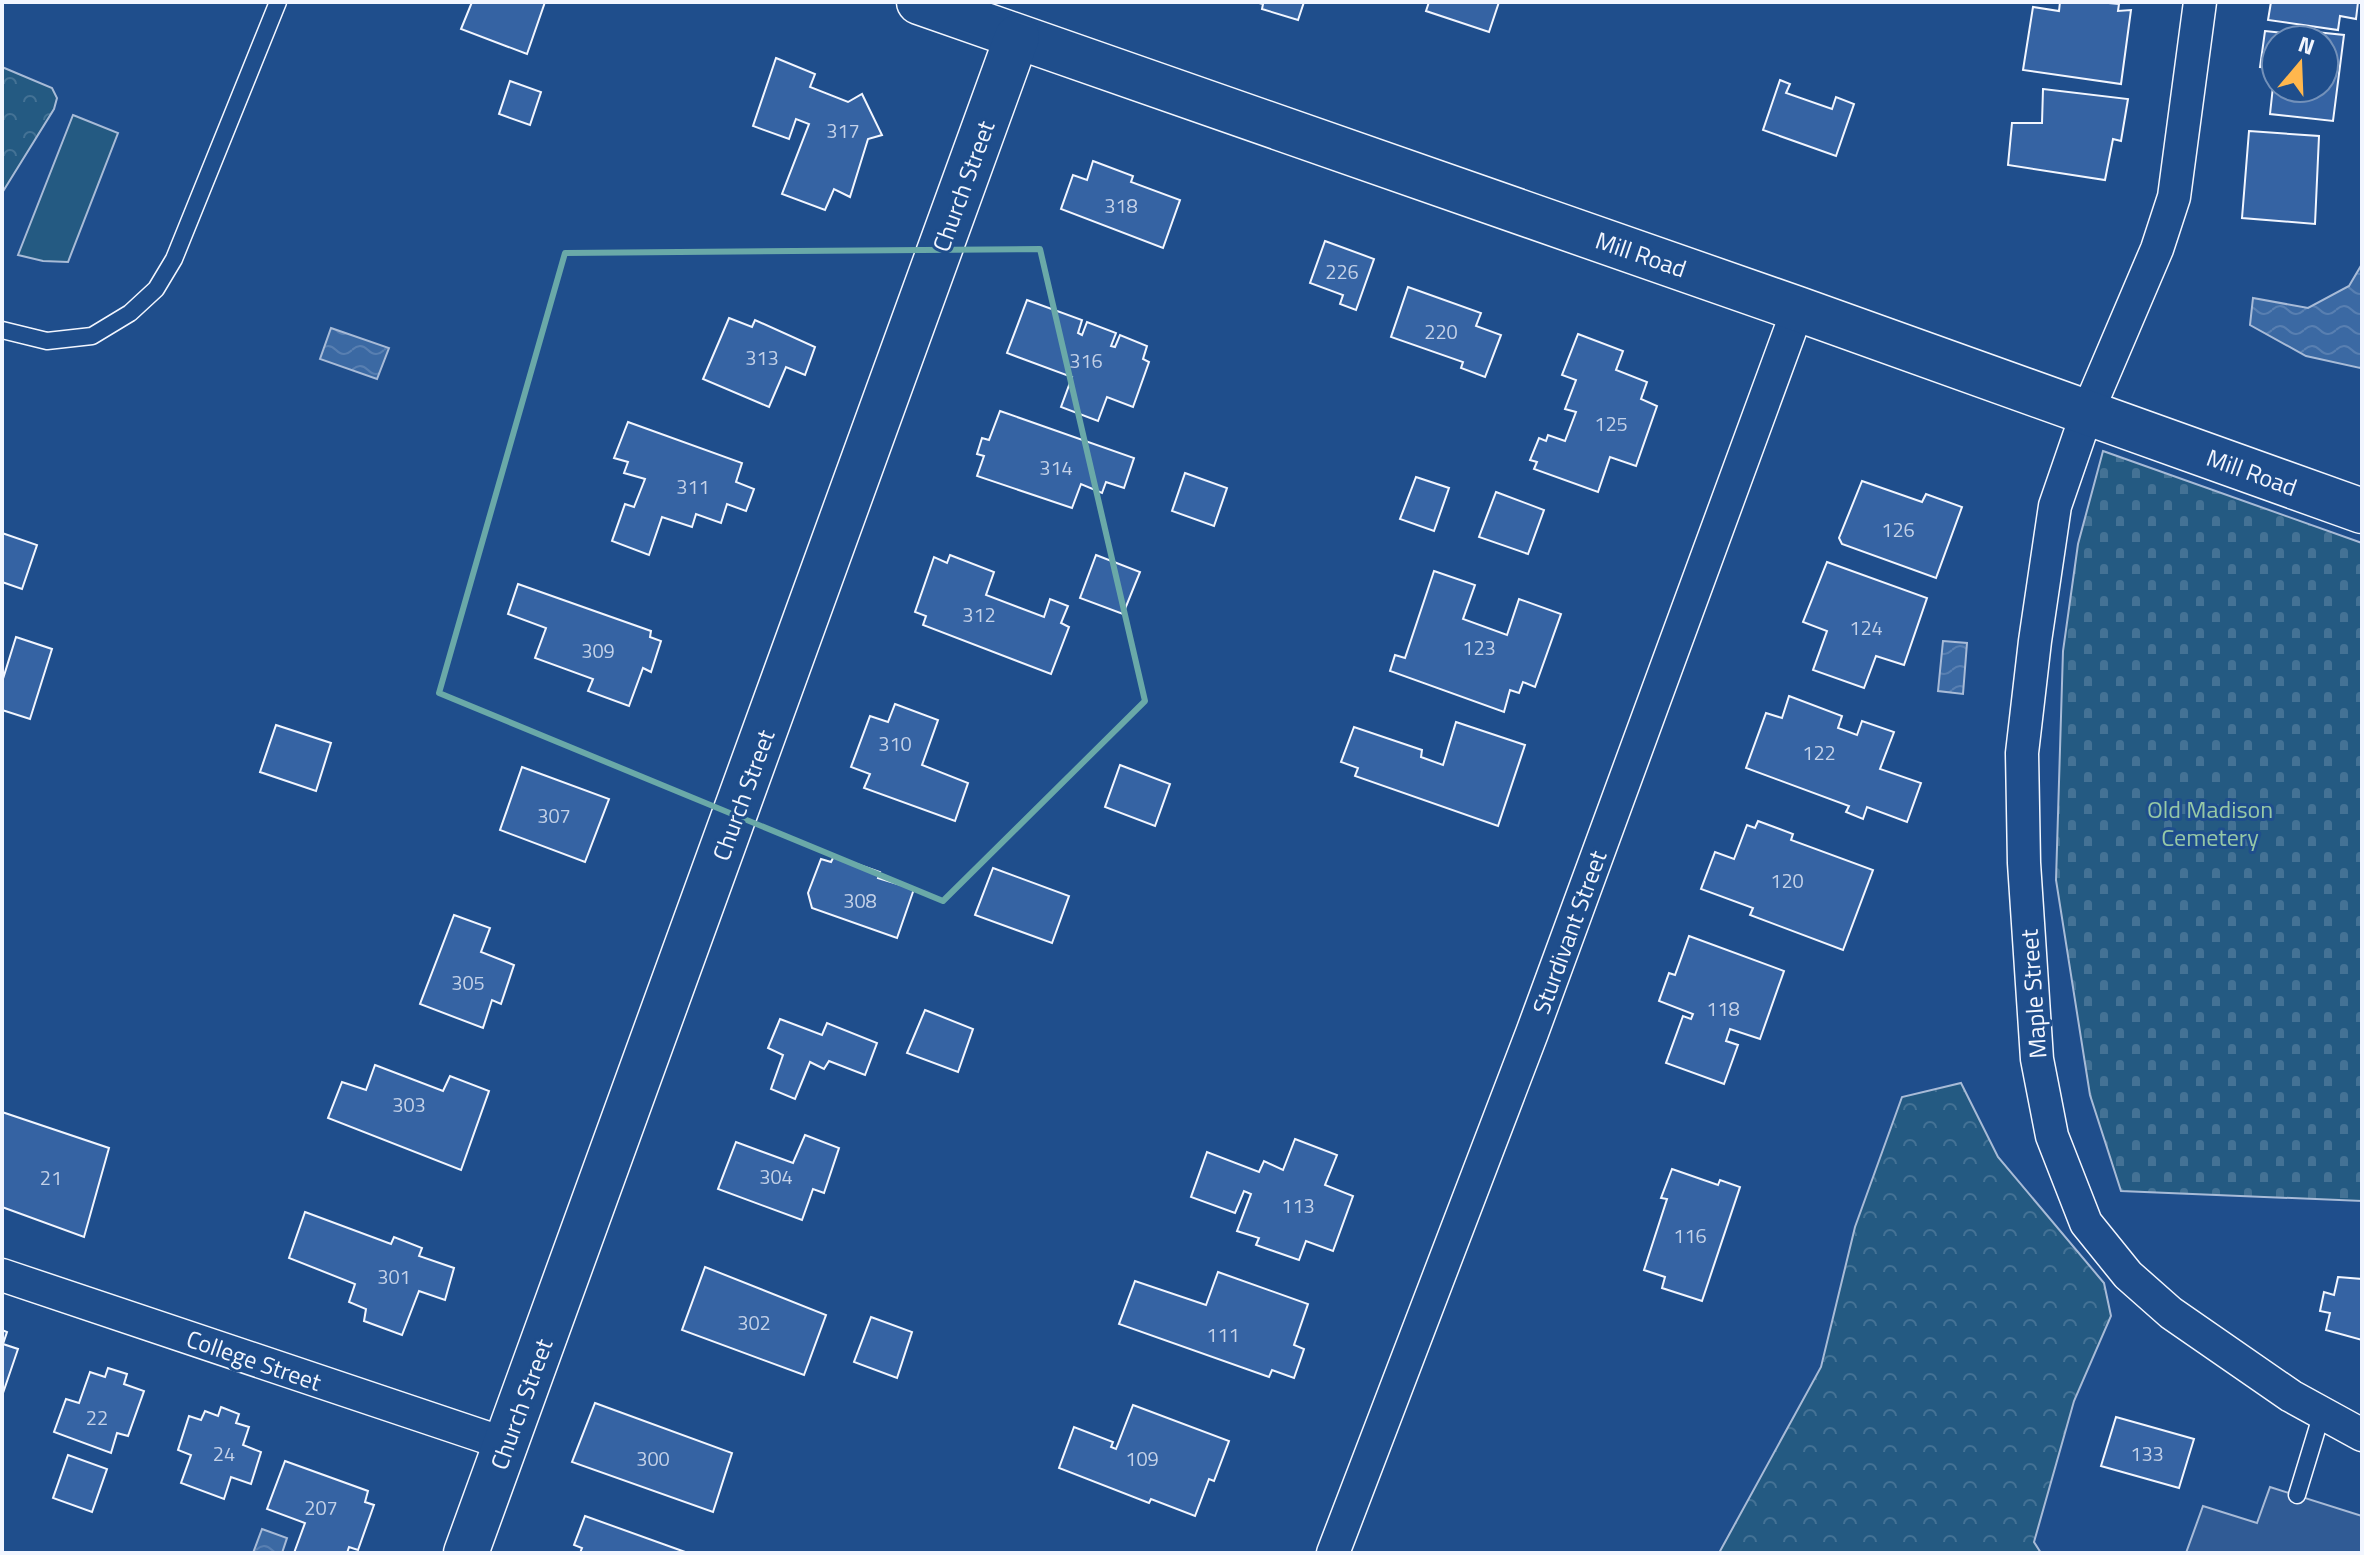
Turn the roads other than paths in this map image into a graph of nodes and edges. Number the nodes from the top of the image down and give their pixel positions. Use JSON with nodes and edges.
{"nodes":[{"id":1,"x":278,"y":2,"type":"edge"},
{"id":2,"x":919,"y":2,"type":"edge"},
{"id":3,"x":2200,"y":2,"type":"edge"},
{"id":4,"x":1017,"y":37,"type":"junction"},
{"id":5,"x":1798,"y":309,"type":"junction"},
{"id":6,"x":2,"y":330,"type":"edge"},
{"id":7,"x":2087,"y":413,"type":"junction"},
{"id":8,"x":2362,"y":511,"type":"edge"},
{"id":9,"x":2,"y":1275,"type":"edge"},
{"id":10,"x":2322,"y":1413,"type":"junction"},
{"id":11,"x":2362,"y":1435,"type":"edge"},
{"id":12,"x":506,"y":1444,"type":"junction"},
{"id":13,"x":2297,"y":1495,"type":"dead end"},
{"id":14,"x":466,"y":1553,"type":"edge"},
{"id":15,"x":1333,"y":1553,"type":"edge"}],
"edges":[{"from":1,"to":6,"type":"lane"},
{"from":2,"to":4,"type":"street","name":"Mill Road"},
{"from":3,"to":7,"type":"street","name":"Maple Street"},
{"from":4,"to":5,"type":"street","name":"Mill Road"},
{"from":4,"to":12,"type":"street","name":"Church Street"},
{"from":5,"to":7,"type":"street","name":"Mill Road"},
{"from":5,"to":15,"type":"street","name":"Sturdivant Street"},
{"from":7,"to":8,"type":"street","name":"Mill Road"},
{"from":7,"to":10,"type":"street","name":"Maple Street"},
{"from":9,"to":12,"type":"street","name":"College Street"},
{"from":10,"to":11,"type":"street","name":"Maple Street"},
{"from":10,"to":13,"type":"lane"},
{"from":12,"to":14,"type":"street","name":"Church Street"}]}
